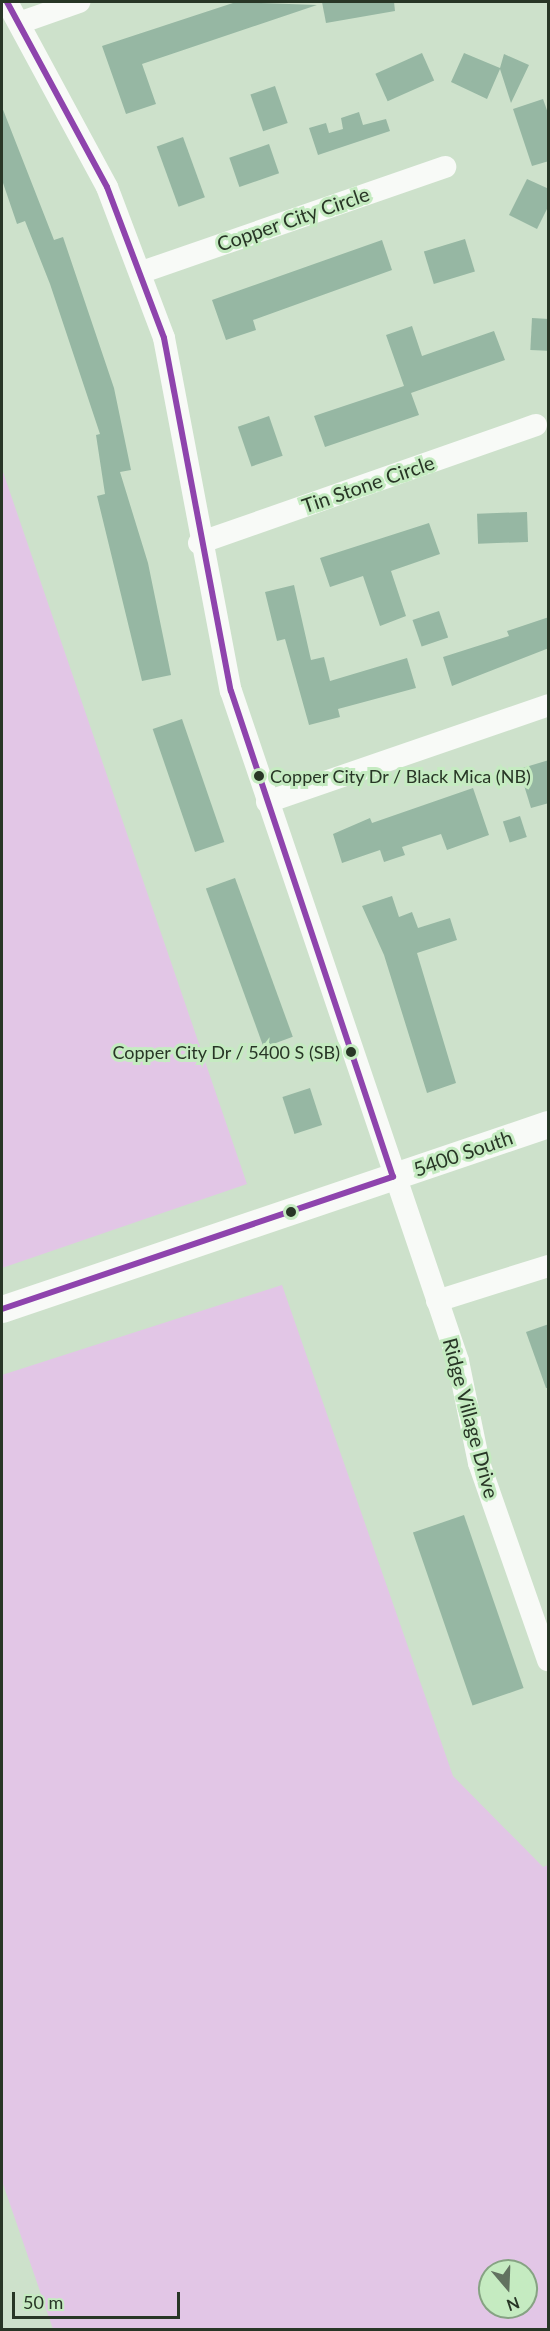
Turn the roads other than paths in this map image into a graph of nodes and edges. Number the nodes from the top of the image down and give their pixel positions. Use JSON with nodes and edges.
{"nodes":[{"id":1,"x":7,"y":2,"type":"edge"},
{"id":2,"x":79,"y":2,"type":"edge"},
{"id":3,"x":19,"y":23,"type":"junction"},
{"id":4,"x":445,"y":167,"type":"dead end"},
{"id":5,"x":142,"y":272,"type":"junction"},
{"id":6,"x":536,"y":425,"type":"dead end"},
{"id":7,"x":199,"y":543,"type":"junction"},
{"id":8,"x":549,"y":705,"type":"edge"},
{"id":9,"x":267,"y":802,"type":"junction"},
{"id":10,"x":549,"y":1124,"type":"edge"},
{"id":11,"x":393,"y":1176,"type":"junction"},
{"id":12,"x":549,"y":1266,"type":"edge"},
{"id":13,"x":437,"y":1301,"type":"junction"},
{"id":14,"x":2,"y":1309,"type":"edge"},
{"id":15,"x":542,"y":1623,"type":"edge"},
{"id":16,"x":549,"y":1660,"type":"edge"}],
"edges":[{"from":1,"to":3,"type":"street","name":"Ridge Village Drive"},
{"from":2,"to":3,"type":"street"},
{"from":3,"to":5,"type":"street","name":"Ridge Village Drive"},
{"from":4,"to":5,"type":"street","name":"Copper City Circle"},
{"from":5,"to":7,"type":"street","name":"Ridge Village Drive"},
{"from":6,"to":7,"type":"street","name":"Tin Stone Circle"},
{"from":7,"to":9,"type":"street","name":"Ridge Village Drive"},
{"from":8,"to":9,"type":"street"},
{"from":9,"to":11,"type":"street","name":"Ridge Village Drive"},
{"from":10,"to":11,"type":"main road","name":"5400 South"},
{"from":11,"to":13,"type":"street","name":"Ridge Village Drive"},
{"from":11,"to":14,"type":"main road","name":"5400 South"},
{"from":12,"to":13,"type":"street"},
{"from":13,"to":15,"type":"street","name":"Ridge Village Drive"},
{"from":15,"to":16,"type":"street","name":"Ridge Village Drive"}]}
